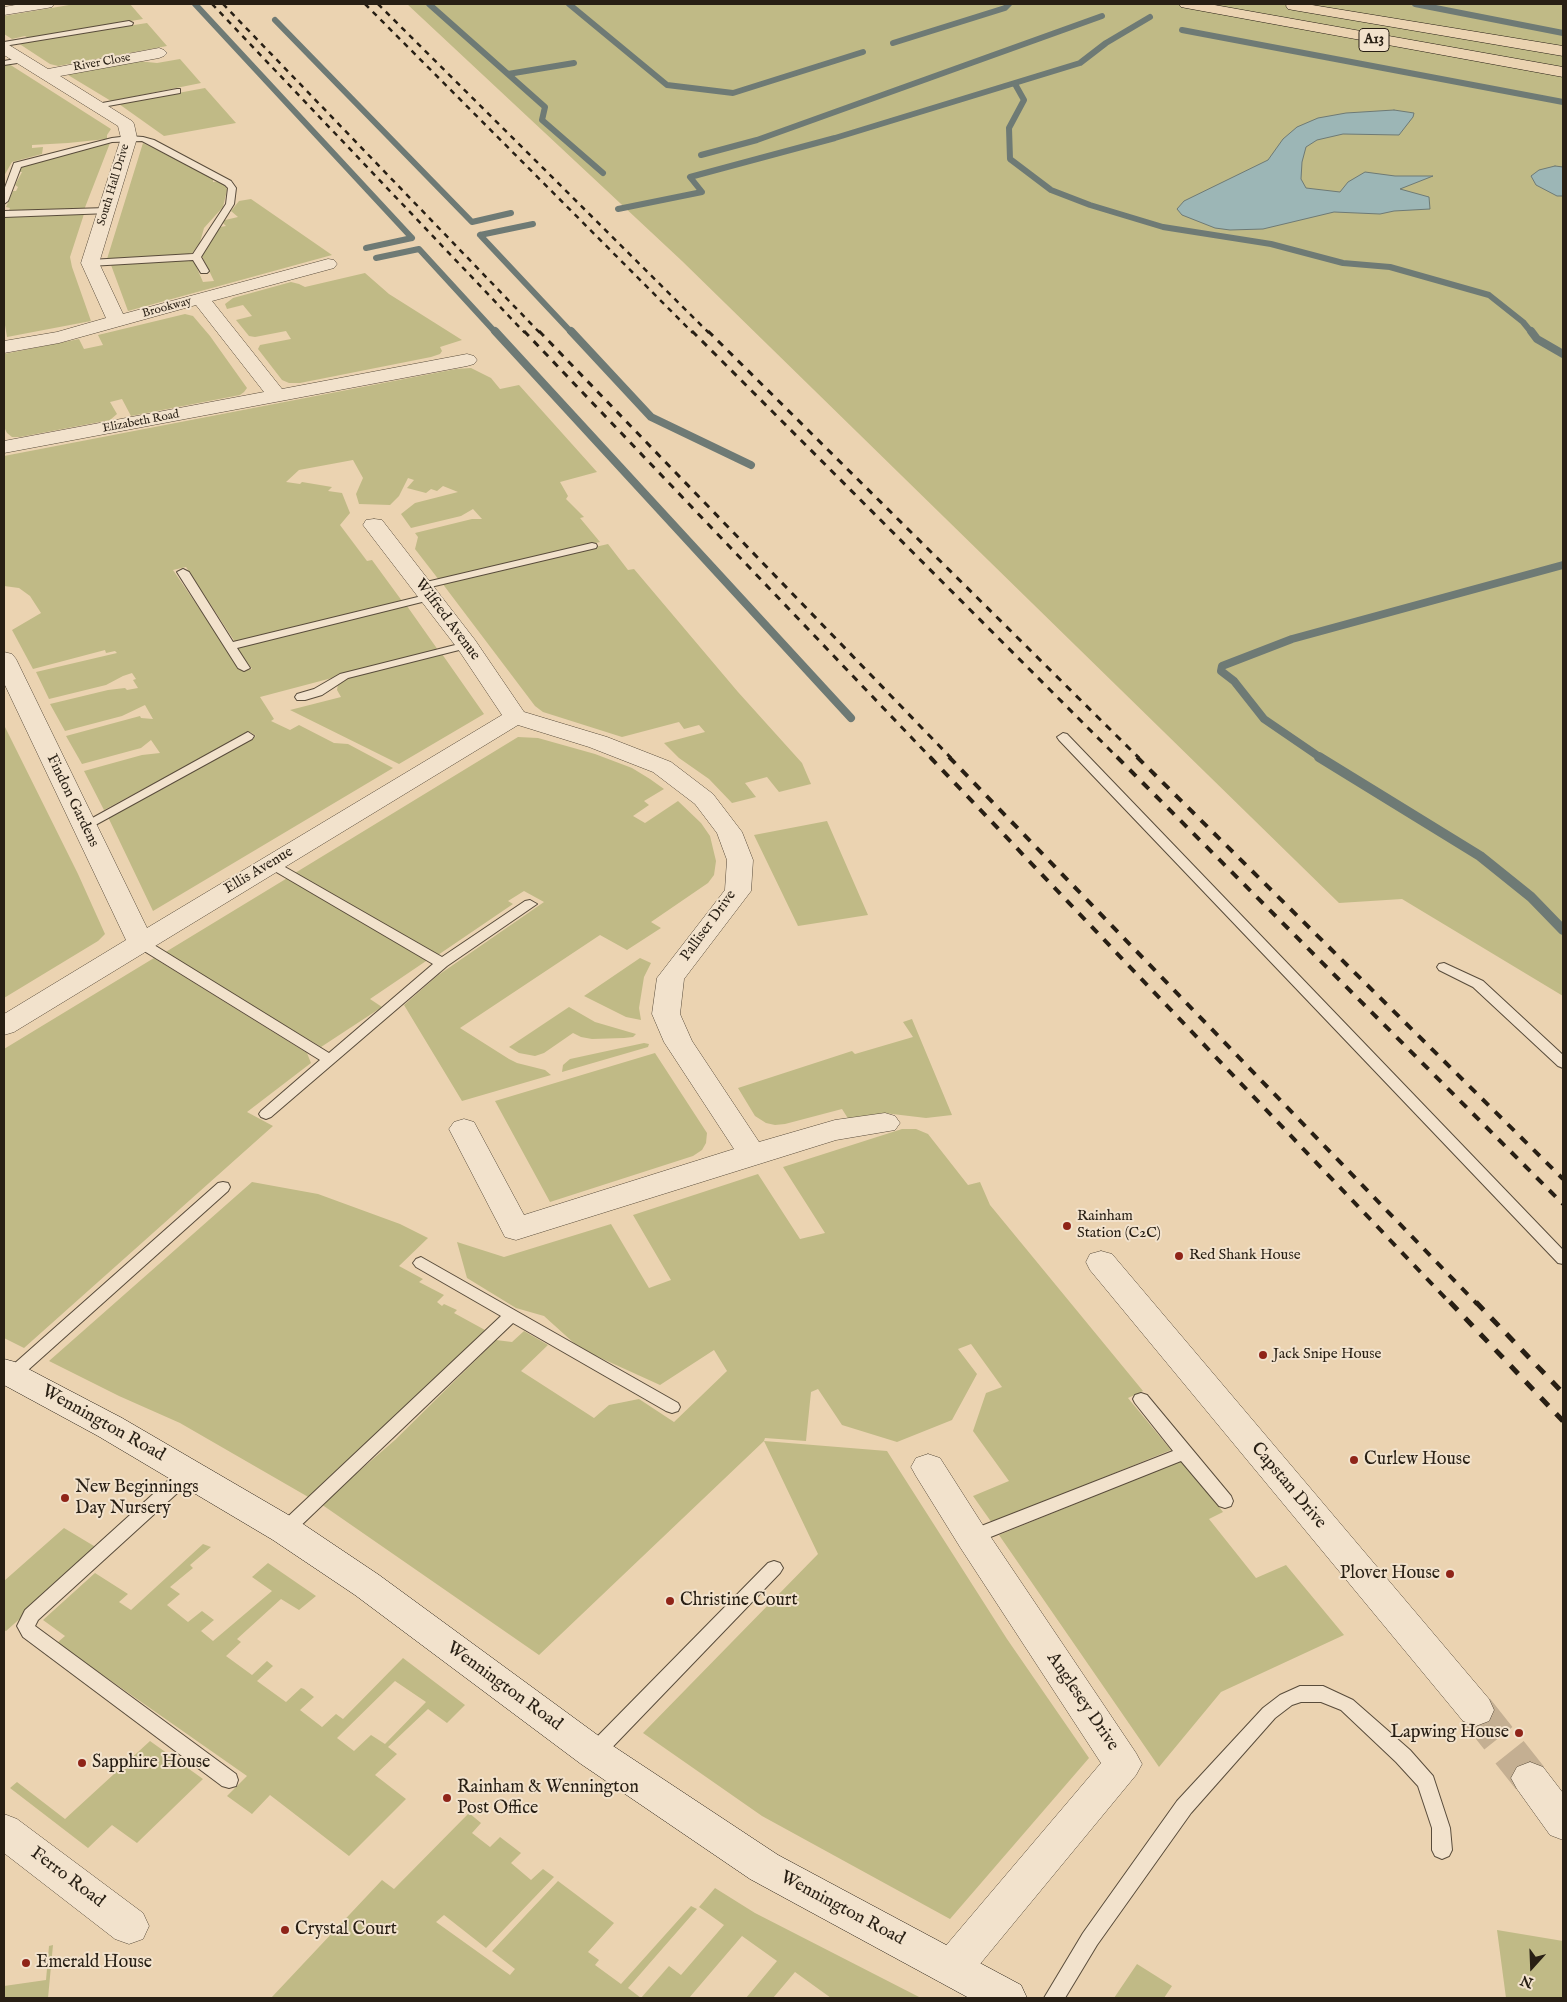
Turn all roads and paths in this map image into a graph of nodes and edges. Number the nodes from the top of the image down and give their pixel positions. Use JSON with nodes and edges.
{"nodes":[{"id":1,"x":47,"y":4,"type":"edge"},
{"id":2,"x":1186,"y":4,"type":"edge"},
{"id":3,"x":1282,"y":4,"type":"edge"},
{"id":4,"x":4,"y":11,"type":"edge"},
{"id":5,"x":129,"y":23,"type":"dead end"},
{"id":6,"x":4,"y":44,"type":"edge"},
{"id":7,"x":4,"y":48,"type":"edge"},
{"id":8,"x":1563,"y":51,"type":"edge"},
{"id":9,"x":159,"y":52,"type":"dead end"},
{"id":10,"x":21,"y":60,"type":"junction"},
{"id":11,"x":4,"y":63,"type":"edge"},
{"id":12,"x":1563,"y":72,"type":"edge"},
{"id":13,"x":45,"y":74,"type":"junction"},
{"id":14,"x":177,"y":91,"type":"dead end"},
{"id":15,"x":97,"y":106,"type":"junction"},
{"id":16,"x":129,"y":138,"type":"junction"},
{"id":17,"x":4,"y":201,"type":"edge"},
{"id":18,"x":106,"y":211,"type":"junction"},
{"id":19,"x":4,"y":214,"type":"edge"},
{"id":20,"x":196,"y":257,"type":"junction"},
{"id":21,"x":90,"y":263,"type":"junction"},
{"id":22,"x":328,"y":264,"type":"dead end"},
{"id":23,"x":204,"y":271,"type":"dead end"},
{"id":24,"x":201,"y":299,"type":"junction"},
{"id":25,"x":117,"y":322,"type":"junction"},
{"id":26,"x":4,"y":344,"type":"edge"},
{"id":27,"x":467,"y":360,"type":"dead end"},
{"id":28,"x":277,"y":396,"type":"junction"},
{"id":29,"x":4,"y":448,"type":"edge"},
{"id":30,"x":374,"y":525,"type":"dead end"},
{"id":31,"x":592,"y":546,"type":"dead end"},
{"id":32,"x":183,"y":572,"type":"dead end"},
{"id":33,"x":426,"y":591,"type":"junction"},
{"id":34,"x":467,"y":645,"type":"junction"},
{"id":35,"x":231,"y":646,"type":"junction"},
{"id":36,"x":4,"y":659,"type":"edge"},
{"id":37,"x":244,"y":668,"type":"dead end"},
{"id":38,"x":301,"y":697,"type":"dead end"},
{"id":39,"x":515,"y":718,"type":"junction"},
{"id":40,"x":248,"y":736,"type":"dead end"},
{"id":41,"x":1063,"y":737,"type":"dead end"},
{"id":42,"x":84,"y":826,"type":"junction"},
{"id":43,"x":271,"y":863,"type":"junction"},
{"id":44,"x":530,"y":904,"type":"dead end"},
{"id":45,"x":141,"y":944,"type":"junction"},
{"id":46,"x":442,"y":963,"type":"junction"},
{"id":47,"x":1444,"y":967,"type":"dead end"},
{"id":48,"x":4,"y":1026,"type":"edge"},
{"id":49,"x":330,"y":1060,"type":"junction"},
{"id":50,"x":1563,"y":1063,"type":"edge"},
{"id":51,"x":266,"y":1114,"type":"dead end"},
{"id":52,"x":885,"y":1123,"type":"dead end"},
{"id":53,"x":464,"y":1129,"type":"dead end"},
{"id":54,"x":752,"y":1154,"type":"junction"},
{"id":55,"x":223,"y":1187,"type":"dead end"},
{"id":56,"x":1563,"y":1259,"type":"edge"},
{"id":57,"x":1101,"y":1262,"type":"dead end"},
{"id":58,"x":420,"y":1263,"type":"dead end"},
{"id":59,"x":511,"y":1316,"type":"junction"},
{"id":60,"x":8,"y":1373,"type":"edge"},
{"id":61,"x":1141,"y":1399,"type":"dead end"},
{"id":62,"x":672,"y":1407,"type":"dead end"},
{"id":63,"x":1184,"y":1453,"type":"junction"},
{"id":64,"x":928,"y":1467,"type":"dead end"},
{"id":65,"x":190,"y":1472,"type":"junction"},
{"id":66,"x":1225,"y":1501,"type":"dead end"},
{"id":67,"x":285,"y":1530,"type":"junction"},
{"id":68,"x":972,"y":1537,"type":"junction"},
{"id":69,"x":774,"y":1568,"type":"dead end"},
{"id":70,"x":1476,"y":1710,"type":"tunnel mouth"},
{"id":71,"x":594,"y":1753,"type":"junction"},
{"id":72,"x":1530,"y":1778,"type":"tunnel mouth"},
{"id":73,"x":229,"y":1780,"type":"dead end"},
{"id":74,"x":1563,"y":1823,"type":"edge"},
{"id":75,"x":4,"y":1831,"type":"edge"},
{"id":76,"x":1442,"y":1850,"type":"dead end"},
{"id":77,"x":129,"y":1926,"type":"dead end"},
{"id":78,"x":952,"y":1968,"type":"junction"},
{"id":79,"x":1007,"y":1998,"type":"edge"},
{"id":80,"x":1054,"y":1998,"type":"edge"}],
"edges":[{"from":1,"to":4,"type":"street"},
{"from":2,"to":12,"type":"highway","number":"A13"},
{"from":3,"to":8,"type":"highway","number":"A13"},
{"from":5,"to":6,"type":"lane"},
{"from":7,"to":10,"type":"street","name":"South Hall Drive"},
{"from":9,"to":13,"type":"street","name":"River Close"},
{"from":10,"to":11,"type":"lane"},
{"from":10,"to":13,"type":"street","name":"South Hall Drive"},
{"from":13,"to":15,"type":"street","name":"South Hall Drive"},
{"from":14,"to":15,"type":"lane"},
{"from":15,"to":16,"type":"street","name":"South Hall Drive"},
{"from":16,"to":17,"type":"lane"},
{"from":16,"to":18,"type":"street","name":"South Hall Drive"},
{"from":16,"to":20,"type":"lane"},
{"from":18,"to":19,"type":"lane"},
{"from":18,"to":21,"type":"street","name":"South Hall Drive"},
{"from":20,"to":21,"type":"lane"},
{"from":20,"to":23,"type":"lane"},
{"from":21,"to":25,"type":"street"},
{"from":22,"to":24,"type":"street","name":"Brookway"},
{"from":24,"to":25,"type":"street","name":"Brookway"},
{"from":24,"to":28,"type":"street"},
{"from":25,"to":26,"type":"street","name":"Brookway"},
{"from":27,"to":28,"type":"street","name":"Elizabeth Road"},
{"from":28,"to":29,"type":"street","name":"Elizabeth Road"},
{"from":30,"to":33,"type":"street","name":"Wilfred Avenue"},
{"from":31,"to":33,"type":"lane"},
{"from":32,"to":35,"type":"lane"},
{"from":33,"to":34,"type":"street","name":"Wilfred Avenue"},
{"from":33,"to":35,"type":"lane"},
{"from":34,"to":38,"type":"lane"},
{"from":34,"to":39,"type":"street","name":"Wilfred Avenue"},
{"from":35,"to":37,"type":"lane"},
{"from":36,"to":42,"type":"street","name":"Findon Gardens"},
{"from":39,"to":43,"type":"street","name":"Ellis Avenue"},
{"from":39,"to":54,"type":"street","name":"Palliser Drive"},
{"from":40,"to":42,"type":"lane"},
{"from":41,"to":56,"type":"lane"},
{"from":42,"to":45,"type":"street","name":"Findon Gardens"},
{"from":43,"to":45,"type":"street","name":"Ellis Avenue"},
{"from":43,"to":46,"type":"lane"},
{"from":44,"to":46,"type":"lane"},
{"from":45,"to":48,"type":"street","name":"Ellis Avenue"},
{"from":45,"to":49,"type":"lane"},
{"from":46,"to":49,"type":"lane"},
{"from":47,"to":50,"type":"lane"},
{"from":49,"to":51,"type":"lane"},
{"from":52,"to":54,"type":"street"},
{"from":53,"to":54,"type":"street"},
{"from":55,"to":60,"type":"lane"},
{"from":57,"to":70,"type":"street","name":"Capstan Drive"},
{"from":58,"to":59,"type":"lane"},
{"from":59,"to":62,"type":"lane"},
{"from":59,"to":67,"type":"lane"},
{"from":60,"to":65,"type":"street","name":"Wennington Road"},
{"from":61,"to":63,"type":"lane"},
{"from":63,"to":66,"type":"lane"},
{"from":63,"to":68,"type":"lane"},
{"from":64,"to":68,"type":"street","name":"Anglesey Drive"},
{"from":65,"to":67,"type":"street","name":"Wennington Road"},
{"from":65,"to":73,"type":"lane"},
{"from":67,"to":71,"type":"street","name":"Wennington Road"},
{"from":68,"to":78,"type":"street","name":"Anglesey Drive"},
{"from":69,"to":71,"type":"lane"},
{"from":71,"to":78,"type":"street","name":"Wennington Road"},
{"from":72,"to":74,"type":"street"},
{"from":75,"to":77,"type":"street","name":"Ferro Road"},
{"from":76,"to":80,"type":"lane"},
{"from":78,"to":79,"type":"street","name":"Wennington Road"}]}
